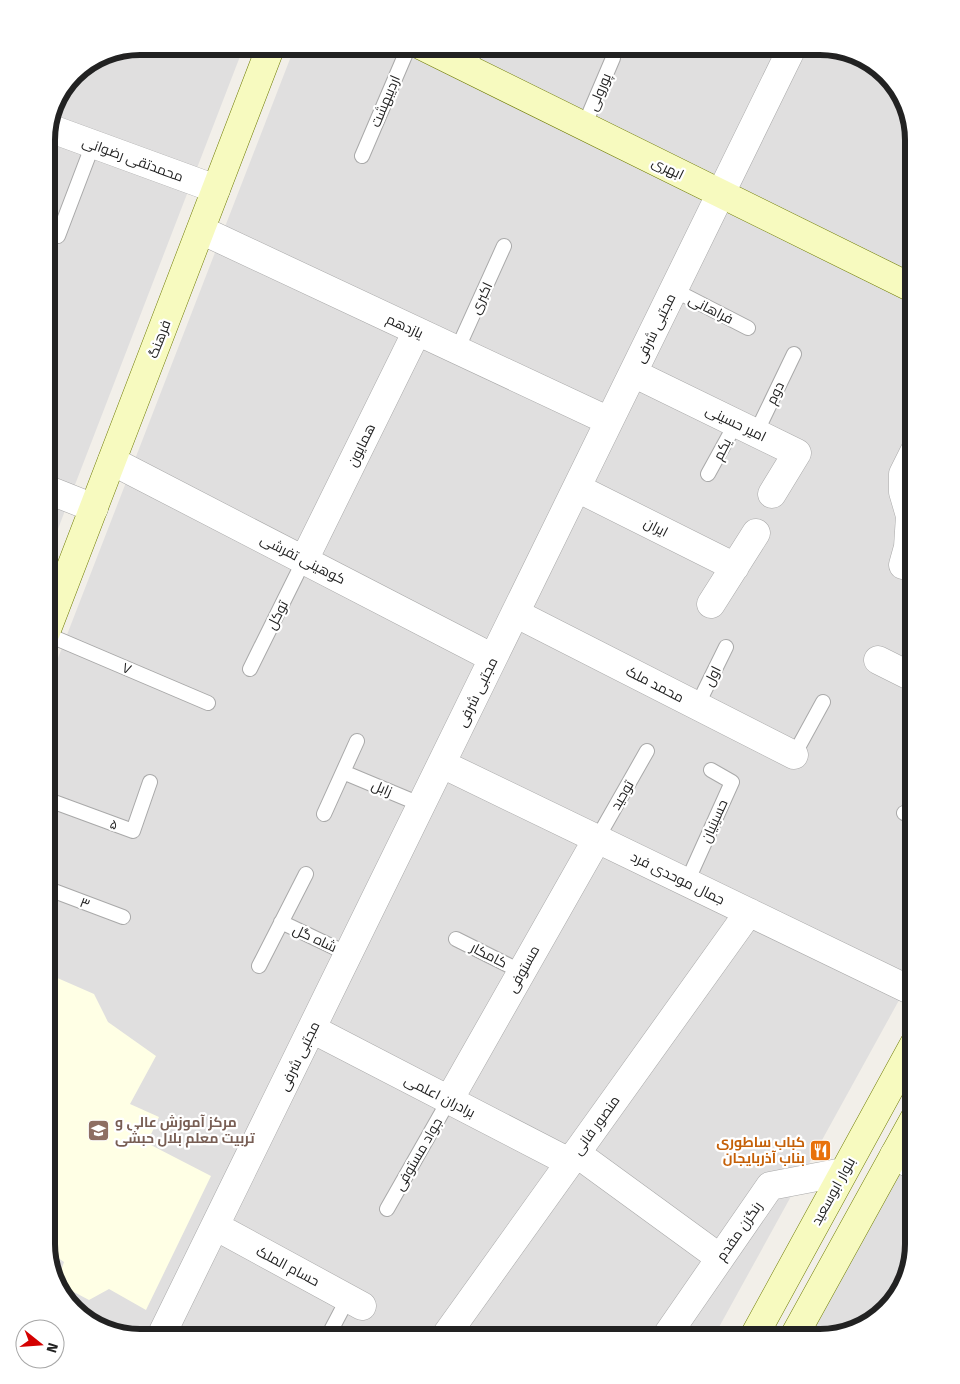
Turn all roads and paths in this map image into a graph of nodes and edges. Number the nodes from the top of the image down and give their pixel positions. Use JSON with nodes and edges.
{"nodes":[{"id":1,"x":268,"y":55,"type":"edge"},
{"id":2,"x":405,"y":55,"type":"edge"},
{"id":3,"x":789,"y":55,"type":"edge"},
{"id":4,"x":472,"y":57,"type":"edge"},
{"id":5,"x":614,"y":58,"type":"dead end"},
{"id":6,"x":584,"y":126,"type":"junction"},
{"id":7,"x":56,"y":130,"type":"edge"},
{"id":8,"x":93,"y":144,"type":"junction"},
{"id":9,"x":362,"y":156,"type":"dead end"},
{"id":10,"x":216,"y":189,"type":"junction"},
{"id":11,"x":721,"y":194,"type":"junction"},
{"id":12,"x":201,"y":230,"type":"junction"},
{"id":13,"x":58,"y":236,"type":"dead end"},
{"id":14,"x":504,"y":246,"type":"dead end"},
{"id":15,"x":905,"y":285,"type":"edge"},
{"id":16,"x":674,"y":290,"type":"junction"},
{"id":17,"x":748,"y":328,"type":"dead end"},
{"id":18,"x":417,"y":331,"type":"junction"},
{"id":19,"x":457,"y":350,"type":"junction"},
{"id":20,"x":794,"y":354,"type":"dead end"},
{"id":21,"x":633,"y":373,"type":"junction"},
{"id":22,"x":610,"y":420,"type":"junction"},
{"id":23,"x":746,"y":428,"type":"junction"},
{"id":24,"x":112,"y":461,"type":"junction"},
{"id":25,"x":905,"y":470,"type":"edge"},
{"id":26,"x":708,"y":474,"type":"dead end"},
{"id":27,"x":577,"y":488,"type":"junction"},
{"id":28,"x":55,"y":493,"type":"edge"},
{"id":29,"x":772,"y":494,"type":"dead end"},
{"id":30,"x":905,"y":499,"type":"edge"},
{"id":31,"x":94,"y":508,"type":"junction"},
{"id":32,"x":756,"y":533,"type":"dead end"},
{"id":33,"x":905,"y":558,"type":"edge"},
{"id":34,"x":304,"y":560,"type":"junction"},
{"id":35,"x":903,"y":565,"type":"dead end"},
{"id":36,"x":734,"y":567,"type":"junction"},
{"id":37,"x":711,"y":604,"type":"dead end"},
{"id":38,"x":55,"y":610,"type":"edge"},
{"id":39,"x":515,"y":614,"type":"junction"},
{"id":40,"x":55,"y":637,"type":"edge"},
{"id":41,"x":726,"y":647,"type":"dead end"},
{"id":42,"x":493,"y":658,"type":"junction"},
{"id":43,"x":878,"y":660,"type":"dead end"},
{"id":44,"x":250,"y":669,"type":"dead end"},
{"id":45,"x":905,"y":674,"type":"edge"},
{"id":46,"x":823,"y":702,"type":"dead end"},
{"id":47,"x":208,"y":703,"type":"dead end"},
{"id":48,"x":697,"y":706,"type":"junction"},
{"id":49,"x":357,"y":741,"type":"dead end"},
{"id":50,"x":647,"y":751,"type":"dead end"},
{"id":51,"x":794,"y":756,"type":"joint"},
{"id":52,"x":442,"y":764,"type":"junction"},
{"id":53,"x":711,"y":770,"type":"dead end"},
{"id":54,"x":343,"y":772,"type":"junction"},
{"id":55,"x":150,"y":782,"type":"dead end"},
{"id":56,"x":55,"y":803,"type":"edge"},
{"id":57,"x":422,"y":805,"type":"junction"},
{"id":58,"x":324,"y":814,"type":"dead end"},
{"id":59,"x":597,"y":839,"type":"junction"},
{"id":60,"x":306,"y":874,"type":"dead end"},
{"id":61,"x":687,"y":882,"type":"junction"},
{"id":62,"x":55,"y":891,"type":"edge"},
{"id":63,"x":749,"y":912,"type":"junction"},
{"id":64,"x":123,"y":917,"type":"dead end"},
{"id":65,"x":281,"y":922,"type":"junction"},
{"id":66,"x":456,"y":939,"type":"dead end"},
{"id":67,"x":348,"y":954,"type":"junction"},
{"id":68,"x":259,"y":966,"type":"dead end"},
{"id":69,"x":522,"y":972,"type":"junction"},
{"id":70,"x":905,"y":988,"type":"edge"},
{"id":71,"x":312,"y":1030,"type":"junction"},
{"id":72,"x":905,"y":1060,"type":"edge"},
{"id":73,"x":449,"y":1100,"type":"junction"},
{"id":74,"x":573,"y":1158,"type":"junction"},
{"id":75,"x":904,"y":1160,"type":"edge"},
{"id":76,"x":844,"y":1172,"type":"junction"},
{"id":77,"x":387,"y":1209,"type":"dead end"},
{"id":78,"x":215,"y":1226,"type":"junction"},
{"id":79,"x":720,"y":1258,"type":"junction"},
{"id":80,"x":355,"y":1302,"type":"joint"},
{"id":81,"x":164,"y":1329,"type":"edge"},
{"id":82,"x":334,"y":1329,"type":"edge"},
{"id":83,"x":450,"y":1329,"type":"edge"},
{"id":84,"x":671,"y":1329,"type":"edge"},
{"id":85,"x":758,"y":1329,"type":"edge"},
{"id":86,"x":799,"y":1329,"type":"edge"}],
"edges":[{"from":1,"to":10,"type":"street","name":"فرهنگ"},
{"from":2,"to":9,"type":"lane","name":"اردیبهشت"},
{"from":3,"to":11,"type":"street","name":"مجتبی شرفی"},
{"from":4,"to":6,"type":"street","name":"ابهری"},
{"from":5,"to":6,"type":"lane","name":"پورولی"},
{"from":6,"to":11,"type":"street","name":"ابهری"},
{"from":7,"to":8,"type":"street","name":"محمدتقی رضوانی"},
{"from":8,"to":10,"type":"street","name":"محمدتقی رضوانی"},
{"from":8,"to":13,"type":"lane"},
{"from":10,"to":12,"type":"street","name":"فرهنگ"},
{"from":11,"to":15,"type":"street","name":"ابهری"},
{"from":11,"to":16,"type":"street","name":"مجتبی شرفی"},
{"from":12,"to":18,"type":"street","name":"یازدهم"},
{"from":12,"to":24,"type":"street","name":"فرهنگ"},
{"from":14,"to":19,"type":"lane","name":"اکبری"},
{"from":16,"to":17,"type":"lane","name":"فراهانی"},
{"from":16,"to":21,"type":"street","name":"مجتبی شرفی"},
{"from":18,"to":19,"type":"street","name":"یازدهم"},
{"from":18,"to":34,"type":"street","name":"همایون"},
{"from":19,"to":22,"type":"street","name":"یازدهم"},
{"from":20,"to":23,"type":"lane","name":"دوم"},
{"from":21,"to":22,"type":"street","name":"مجتبی شرفی"},
{"from":21,"to":23,"type":"street","name":"امیر حسینی"},
{"from":22,"to":27,"type":"street","name":"مجتبی شرفی"},
{"from":23,"to":26,"type":"lane","name":"یکم"},
{"from":23,"to":29,"type":"street","name":"امیر حسینی"},
{"from":24,"to":31,"type":"street","name":"فرهنگ"},
{"from":24,"to":34,"type":"street","name":"کوهینی تفرشی"},
{"from":25,"to":30,"type":"street"},
{"from":27,"to":36,"type":"street","name":"ایران"},
{"from":27,"to":39,"type":"street","name":"مجتبی شرفی"},
{"from":28,"to":31,"type":"street"},
{"from":31,"to":38,"type":"street","name":"فرهنگ"},
{"from":32,"to":36,"type":"street"},
{"from":33,"to":35,"type":"street"},
{"from":34,"to":42,"type":"street","name":"کوهینی تفرشی"},
{"from":34,"to":44,"type":"lane","name":"توکل"},
{"from":36,"to":37,"type":"street"},
{"from":39,"to":42,"type":"street","name":"مجتبی شرفی"},
{"from":39,"to":48,"type":"street","name":"محمد ملک"},
{"from":40,"to":47,"type":"lane","name":"۷"},
{"from":41,"to":48,"type":"lane","name":"اول"},
{"from":42,"to":52,"type":"street","name":"مجتبی شرفی"},
{"from":43,"to":45,"type":"street"},
{"from":46,"to":51,"type":"lane"},
{"from":48,"to":51,"type":"street","name":"محمد ملک"},
{"from":49,"to":54,"type":"lane"},
{"from":50,"to":59,"type":"lane","name":"توحید"},
{"from":52,"to":57,"type":"street","name":"مجتبی شرفی"},
{"from":52,"to":59,"type":"street","name":"جمال موحدی فرد"},
{"from":53,"to":61,"type":"lane","name":"حسینیان"},
{"from":54,"to":57,"type":"lane","name":"زابل"},
{"from":54,"to":58,"type":"lane"},
{"from":55,"to":56,"type":"lane","name":"۵"},
{"from":57,"to":67,"type":"street","name":"مجتبی شرفی"},
{"from":59,"to":61,"type":"street","name":"جمال موحدی فرد"},
{"from":59,"to":69,"type":"street","name":"مستوفی"},
{"from":60,"to":65,"type":"lane"},
{"from":61,"to":63,"type":"street","name":"جمال موحدی فرد"},
{"from":62,"to":64,"type":"lane","name":"۳"},
{"from":63,"to":70,"type":"street","name":"جمال موحدی فرد"},
{"from":63,"to":74,"type":"street","name":"منصور فانی"},
{"from":65,"to":67,"type":"lane","name":"شاه گل"},
{"from":65,"to":68,"type":"lane"},
{"from":66,"to":69,"type":"lane","name":"کامکار"},
{"from":67,"to":71,"type":"street","name":"مجتبی شرفی"},
{"from":69,"to":73,"type":"street","name":"مستوفی"},
{"from":71,"to":73,"type":"street","name":"برادران اعلمی"},
{"from":71,"to":78,"type":"street","name":"مجتبی شرفی"},
{"from":72,"to":76,"type":"street","name":"بلوار ابوسعید"},
{"from":73,"to":74,"type":"street","name":"برادران اعلمی"},
{"from":73,"to":77,"type":"lane","name":"جواد مستوفی"},
{"from":74,"to":79,"type":"street","name":"برادران اعلمی"},
{"from":74,"to":83,"type":"street","name":"منصور فانی"},
{"from":75,"to":86,"type":"street"},
{"from":76,"to":79,"type":"street","name":"رنگزن مقدم"},
{"from":76,"to":85,"type":"street","name":"بلوار ابوسعید"},
{"from":78,"to":80,"type":"street","name":"حسام الملک"},
{"from":78,"to":81,"type":"street","name":"مجتبی شرفی"},
{"from":79,"to":84,"type":"street","name":"رنگزن مقدم"},
{"from":80,"to":82,"type":"lane"}]}
